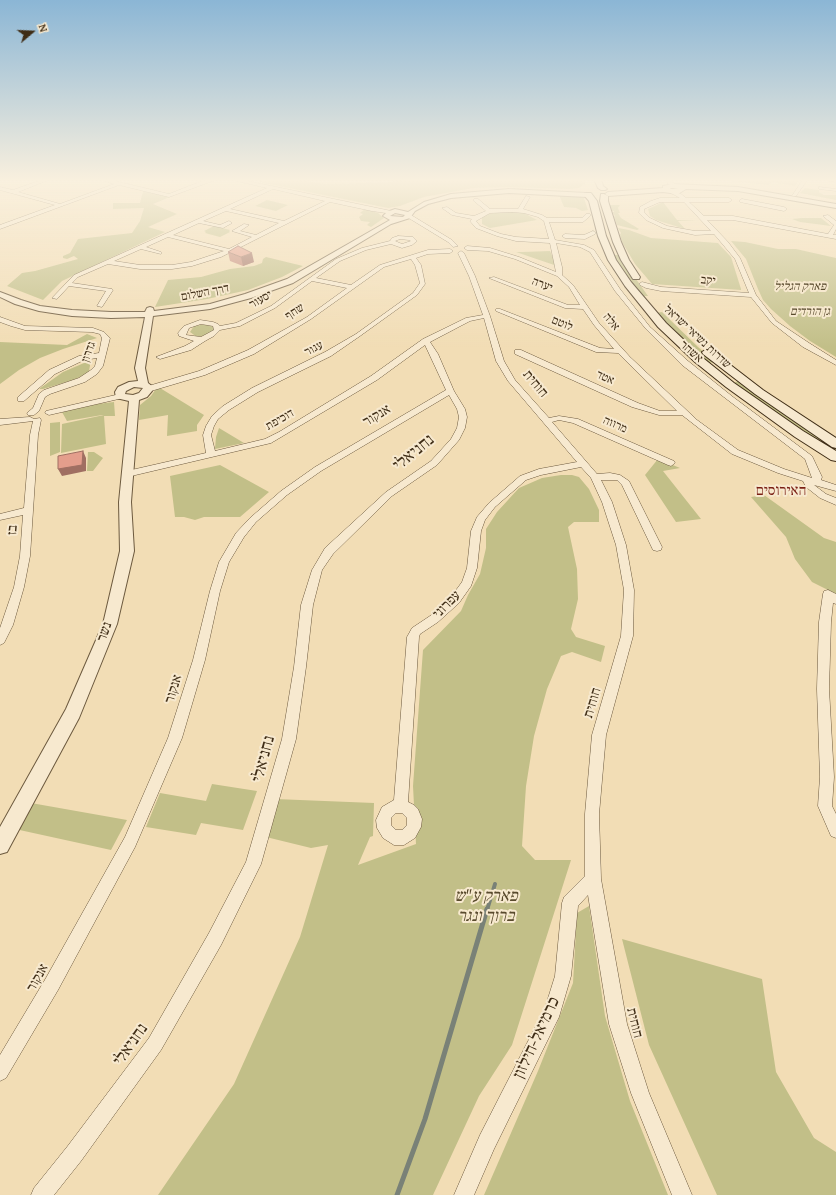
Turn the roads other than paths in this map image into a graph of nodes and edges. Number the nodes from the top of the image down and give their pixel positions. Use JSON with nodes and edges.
{"nodes":[{"id":1,"x":168,"y":235,"type":"joint"},
{"id":2,"x":249,"y":235,"type":"edge"},
{"id":3,"x":261,"y":235,"type":"edge"},
{"id":4,"x":359,"y":235,"type":"edge"},
{"id":5,"x":369,"y":235,"type":"edge"},
{"id":6,"x":440,"y":235,"type":"edge"},
{"id":7,"x":498,"y":235,"type":"edge"},
{"id":8,"x":551,"y":235,"type":"edge"},
{"id":9,"x":591,"y":235,"type":"edge"},
{"id":10,"x":602,"y":235,"type":"edge"},
{"id":11,"x":615,"y":235,"type":"edge"},
{"id":12,"x":717,"y":235,"type":"edge"},
{"id":13,"x":822,"y":235,"type":"edge"},
{"id":14,"x":829,"y":236,"type":"joint"},
{"id":15,"x":257,"y":237,"type":"junction"},
{"id":16,"x":836,"y":237,"type":"edge"},
{"id":17,"x":552,"y":238,"type":"junction"},
{"id":18,"x":392,"y":242,"type":"dead end"},
{"id":19,"x":200,"y":244,"type":"junction"},
{"id":20,"x":140,"y":247,"type":"junction"},
{"id":21,"x":194,"y":247,"type":"dead end"},
{"id":22,"x":458,"y":250,"type":"junction"},
{"id":23,"x":230,"y":251,"type":"junction"},
{"id":24,"x":159,"y":253,"type":"dead end"},
{"id":25,"x":412,"y":256,"type":"junction"},
{"id":26,"x":106,"y":262,"type":"junction"},
{"id":27,"x":559,"y":275,"type":"junction"},
{"id":28,"x":492,"y":278,"type":"dead end"},
{"id":29,"x":311,"y":279,"type":"junction"},
{"id":30,"x":67,"y":284,"type":"junction"},
{"id":31,"x":642,"y":284,"type":"junction"},
{"id":32,"x":350,"y":287,"type":"junction"},
{"id":33,"x":0,"y":288,"type":"edge"},
{"id":34,"x":661,"y":289,"type":"junction"},
{"id":35,"x":0,"y":294,"type":"edge"},
{"id":36,"x":753,"y":295,"type":"junction"},
{"id":37,"x":651,"y":296,"type":"joint"},
{"id":38,"x":55,"y":298,"type":"dead end"},
{"id":39,"x":100,"y":306,"type":"dead end"},
{"id":40,"x":585,"y":307,"type":"junction"},
{"id":41,"x":498,"y":310,"type":"dead end"},
{"id":42,"x":150,"y":312,"type":"junction"},
{"id":43,"x":486,"y":316,"type":"junction"},
{"id":44,"x":0,"y":319,"type":"edge"},
{"id":45,"x":218,"y":329,"type":"junction"},
{"id":46,"x":202,"y":339,"type":"junction"},
{"id":47,"x":426,"y":341,"type":"junction"},
{"id":48,"x":697,"y":343,"type":"dead end"},
{"id":49,"x":620,"y":351,"type":"junction"},
{"id":50,"x":518,"y":352,"type":"dead end"},
{"id":51,"x":102,"y":355,"type":"junction"},
{"id":52,"x":160,"y":357,"type":"dead end"},
{"id":53,"x":836,"y":363,"type":"edge"},
{"id":54,"x":140,"y":368,"type":"junction"},
{"id":55,"x":146,"y":386,"type":"junction"},
{"id":56,"x":450,"y":390,"type":"junction"},
{"id":57,"x":128,"y":393,"type":"junction"},
{"id":58,"x":21,"y":399,"type":"dead end"},
{"id":59,"x":40,"y":402,"type":"junction"},
{"id":60,"x":48,"y":411,"type":"junction"},
{"id":61,"x":685,"y":413,"type":"junction"},
{"id":62,"x":32,"y":416,"type":"junction"},
{"id":63,"x":547,"y":421,"type":"junction"},
{"id":64,"x":0,"y":422,"type":"edge"},
{"id":65,"x":836,"y":444,"type":"edge"},
{"id":66,"x":211,"y":455,"type":"junction"},
{"id":67,"x":836,"y":458,"type":"edge"},
{"id":68,"x":671,"y":463,"type":"dead end"},
{"id":69,"x":583,"y":464,"type":"junction"},
{"id":70,"x":127,"y":474,"type":"junction"},
{"id":71,"x":595,"y":477,"type":"junction"},
{"id":72,"x":813,"y":479,"type":"junction"},
{"id":73,"x":836,"y":482,"type":"edge"},
{"id":74,"x":836,"y":488,"type":"edge"},
{"id":75,"x":836,"y":502,"type":"edge"},
{"id":76,"x":29,"y":510,"type":"junction"},
{"id":77,"x":0,"y":518,"type":"edge"},
{"id":78,"x":657,"y":548,"type":"dead end"},
{"id":79,"x":836,"y":600,"type":"edge"},
{"id":80,"x":0,"y":640,"type":"edge"},
{"id":81,"x":401,"y":806,"type":"dead end"},
{"id":82,"x":836,"y":831,"type":"edge"},
{"id":83,"x":0,"y":845,"type":"edge"},
{"id":84,"x":593,"y":879,"type":"junction"},
{"id":85,"x":0,"y":1072,"type":"edge"},
{"id":86,"x":43,"y":1194,"type":"edge"},
{"id":87,"x":464,"y":1195,"type":"edge"},
{"id":88,"x":682,"y":1195,"type":"edge"}],
"edges":[{"from":1,"to":19,"type":"street"},
{"from":1,"to":20,"type":"street"},
{"from":2,"to":15,"type":"street"},
{"from":3,"to":15,"type":"street"},
{"from":4,"to":42,"type":"street","name":"דרך השלום"},
{"from":5,"to":42,"type":"street","name":"דרך השלום"},
{"from":6,"to":22,"type":"street","name":"חוחית"},
{"from":7,"to":17,"type":"street"},
{"from":8,"to":17,"type":"street"},
{"from":9,"to":17,"type":"street"},
{"from":10,"to":67,"type":"main road","name":"שדרות נשיאי ישראל"},
{"from":11,"to":31,"type":"main road","name":"שדרות נשיאי ישראל"},
{"from":12,"to":36,"type":"street"},
{"from":13,"to":14,"type":"street"},
{"from":14,"to":16,"type":"street"},
{"from":15,"to":23,"type":"street"},
{"from":17,"to":27,"type":"street"},
{"from":17,"to":72,"type":"street","name":"אשחר"},
{"from":18,"to":29,"type":"street","name":"יסעור"},
{"from":19,"to":21,"type":"street"},
{"from":19,"to":23,"type":"street"},
{"from":20,"to":24,"type":"street"},
{"from":20,"to":26,"type":"street"},
{"from":22,"to":25,"type":"street","name":"שחף"},
{"from":22,"to":27,"type":"street","name":"אלה"},
{"from":22,"to":43,"type":"street","name":"חוחית"},
{"from":23,"to":26,"type":"street"},
{"from":25,"to":32,"type":"street","name":"שחף"},
{"from":25,"to":66,"type":"street","name":"עגור"},
{"from":26,"to":30,"type":"street"},
{"from":27,"to":40,"type":"street","name":"אלה"},
{"from":28,"to":40,"type":"street","name":"יערה"},
{"from":29,"to":32,"type":"street"},
{"from":29,"to":45,"type":"street","name":"יסעור"},
{"from":30,"to":38,"type":"street"},
{"from":30,"to":39,"type":"street"},
{"from":31,"to":34,"type":"street","name":"יקב"},
{"from":31,"to":37,"type":"main road","name":"שדרות נשיאי ישראל"},
{"from":32,"to":55,"type":"street","name":"שחף"},
{"from":33,"to":42,"type":"street","name":"דרך השלום"},
{"from":34,"to":36,"type":"street","name":"יקב"},
{"from":34,"to":37,"type":"street"},
{"from":35,"to":42,"type":"street","name":"דרך השלום"},
{"from":36,"to":53,"type":"street"},
{"from":40,"to":49,"type":"street","name":"אלה"},
{"from":41,"to":49,"type":"street","name":"לוטם"},
{"from":42,"to":54,"type":"street","name":"נשר"},
{"from":43,"to":47,"type":"street","name":"דוכיפת"},
{"from":43,"to":63,"type":"street","name":"חוחית"},
{"from":44,"to":51,"type":"street","name":"גדרון"},
{"from":45,"to":46,"type":"street","name":"יסעור"},
{"from":45,"to":46,"type":"street"},
{"from":46,"to":52,"type":"street","name":"יסעור"},
{"from":47,"to":56,"type":"street","name":"נחניאלי"},
{"from":47,"to":66,"type":"street","name":"דוכיפת"},
{"from":48,"to":65,"type":"main road","name":"שדרות נשיאי ישראל"},
{"from":49,"to":61,"type":"street","name":"אלה"},
{"from":50,"to":61,"type":"street","name":"אטד"},
{"from":51,"to":58,"type":"street"},
{"from":51,"to":59,"type":"street","name":"גדרון"},
{"from":54,"to":55,"type":"street","name":"נשר"},
{"from":54,"to":57,"type":"street","name":"נשר"},
{"from":55,"to":57,"type":"street"},
{"from":55,"to":57,"type":"street"},
{"from":56,"to":85,"type":"street","name":"אנקור"},
{"from":56,"to":86,"type":"street","name":"נחניאלי"},
{"from":57,"to":60,"type":"street"},
{"from":57,"to":70,"type":"street","name":"נשר"},
{"from":59,"to":60,"type":"street"},
{"from":59,"to":62,"type":"street","name":"גדרון"},
{"from":60,"to":62,"type":"street"},
{"from":61,"to":72,"type":"street","name":"אלה"},
{"from":62,"to":64,"type":"street"},
{"from":62,"to":76,"type":"street","name":"בז"},
{"from":63,"to":68,"type":"street","name":"מרווה"},
{"from":63,"to":69,"type":"street","name":"חוחית"},
{"from":66,"to":70,"type":"street","name":"דוכיפת"},
{"from":69,"to":71,"type":"street","name":"חוחית"},
{"from":69,"to":81,"type":"street","name":"עפרוני"},
{"from":70,"to":83,"type":"street","name":"נשר"},
{"from":71,"to":78,"type":"street"},
{"from":71,"to":84,"type":"street","name":"חוחית"},
{"from":72,"to":73,"type":"street","name":"אלה"},
{"from":72,"to":74,"type":"street","name":"אלה"},
{"from":72,"to":75,"type":"street"},
{"from":76,"to":77,"type":"street"},
{"from":76,"to":80,"type":"street","name":"בז"},
{"from":79,"to":82,"type":"street"},
{"from":84,"to":87,"type":"street","name":"כרמיאל-חילזון"},
{"from":84,"to":88,"type":"street","name":"חוחית"}]}
